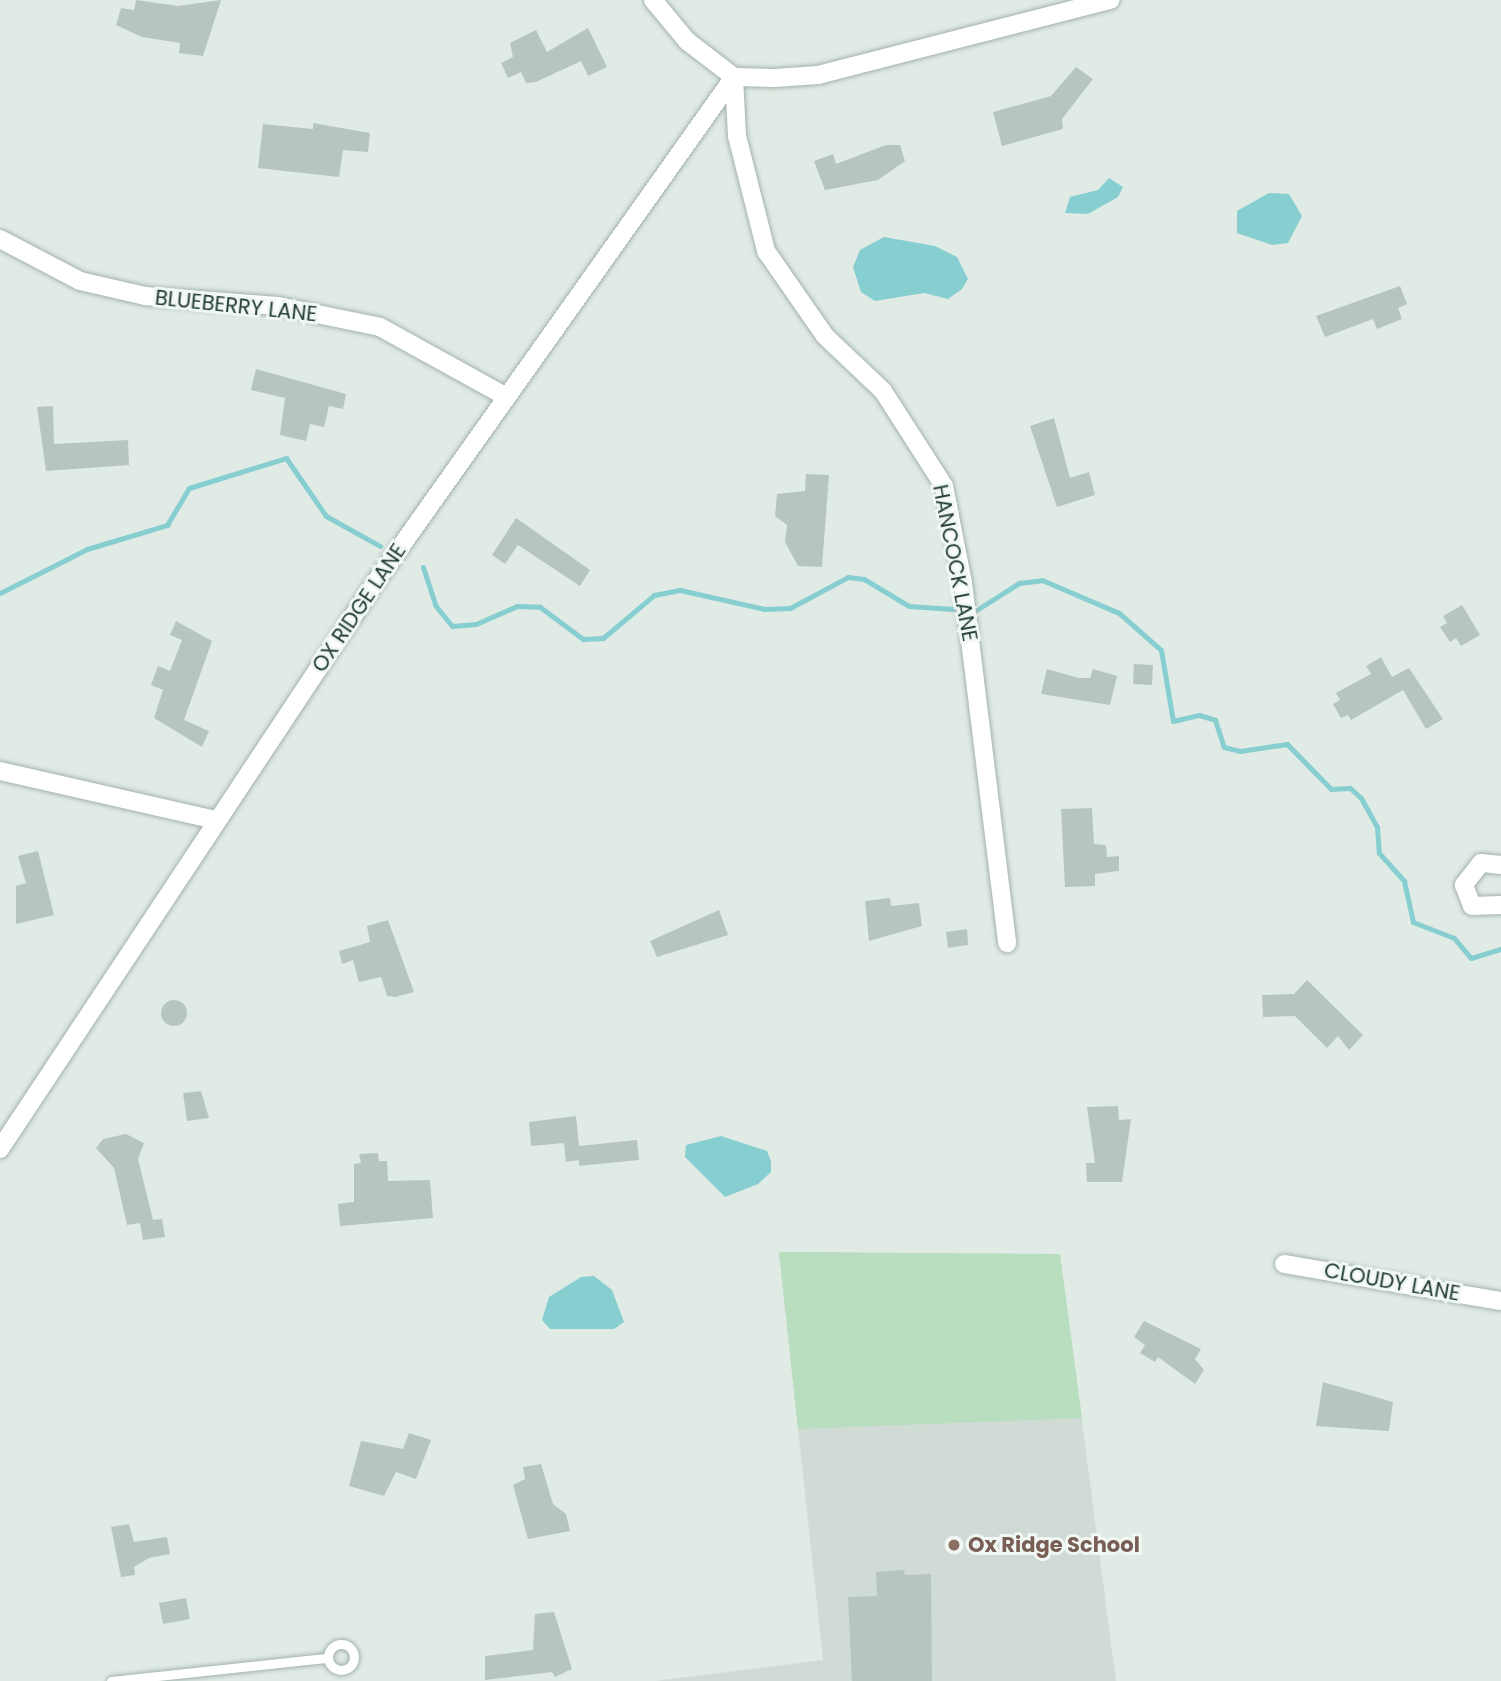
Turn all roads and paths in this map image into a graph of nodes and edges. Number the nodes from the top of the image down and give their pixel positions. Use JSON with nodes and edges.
{"nodes":[{"id":1,"x":653,"y":0,"type":"edge"},
{"id":2,"x":1111,"y":0,"type":"edge"},
{"id":3,"x":734,"y":76,"type":"junction"},
{"id":4,"x":0,"y":239,"type":"edge"},
{"id":5,"x":507,"y":397,"type":"junction"},
{"id":6,"x":0,"y":771,"type":"edge"},
{"id":7,"x":216,"y":820,"type":"junction"},
{"id":8,"x":1501,"y":865,"type":"edge"},
{"id":9,"x":1501,"y":905,"type":"edge"},
{"id":10,"x":1007,"y":943,"type":"dead end"},
{"id":11,"x":0,"y":1149,"type":"edge"},
{"id":12,"x":1284,"y":1264,"type":"dead end"},
{"id":13,"x":1501,"y":1301,"type":"edge"},
{"id":14,"x":328,"y":1658,"type":"dead end"},
{"id":15,"x":111,"y":1681,"type":"edge"}],
"edges":[{"from":1,"to":3,"type":"street"},
{"from":2,"to":3,"type":"street"},
{"from":3,"to":5,"type":"street","name":"OX RIDGE LANE"},
{"from":3,"to":10,"type":"street","name":"HANCOCK LANE"},
{"from":4,"to":5,"type":"street","name":"BLUEBERRY LANE"},
{"from":5,"to":7,"type":"street","name":"OX RIDGE LANE"},
{"from":6,"to":7,"type":"street"},
{"from":7,"to":11,"type":"street","name":"OX RIDGE LANE"},
{"from":8,"to":9,"type":"street"},
{"from":12,"to":13,"type":"street","name":"CLOUDY LANE"},
{"from":14,"to":15,"type":"lane"}]}
